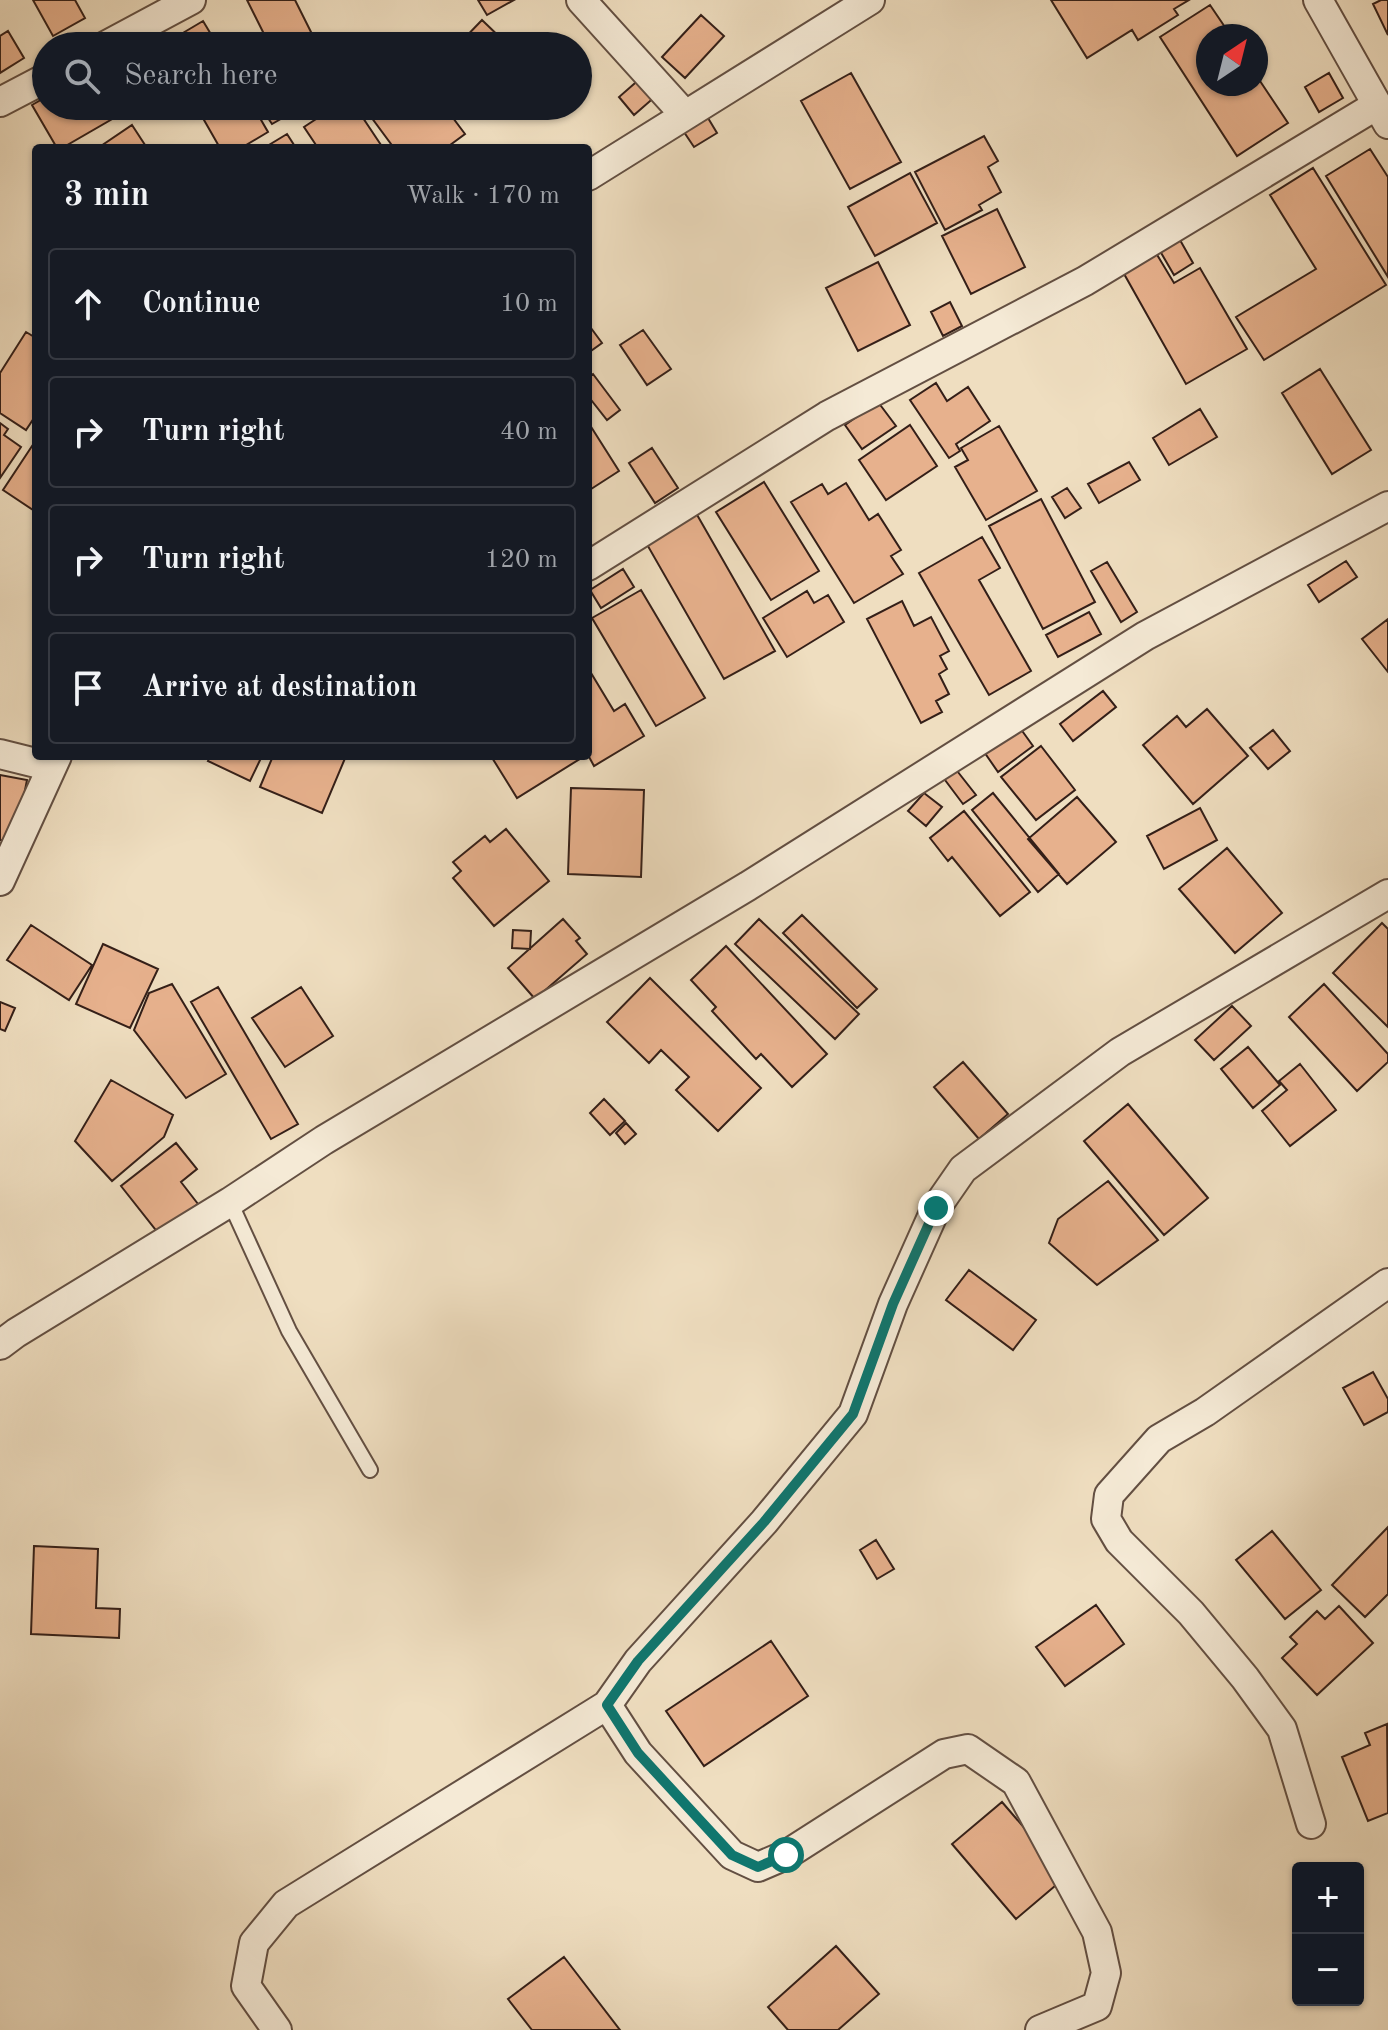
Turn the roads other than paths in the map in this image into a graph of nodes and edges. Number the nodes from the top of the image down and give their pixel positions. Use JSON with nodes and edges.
{"nodes":[{"id":1,"x":191,"y":0,"type":"edge"},
{"id":2,"x":581,"y":0,"type":"edge"},
{"id":3,"x":870,"y":0,"type":"edge"},
{"id":4,"x":1318,"y":0,"type":"edge"},
{"id":5,"x":131,"y":32,"type":"edge"},
{"id":6,"x":32,"y":85,"type":"edge"},
{"id":7,"x":0,"y":102,"type":"edge"},
{"id":8,"x":685,"y":115,"type":"junction"},
{"id":9,"x":1383,"y":115,"type":"edge"},
{"id":10,"x":592,"y":173,"type":"edge"},
{"id":11,"x":1388,"y":506,"type":"edge"},
{"id":12,"x":592,"y":563,"type":"edge"},
{"id":13,"x":0,"y":754,"type":"edge"},
{"id":14,"x":32,"y":758,"type":"edge"},
{"id":15,"x":55,"y":761,"type":"edge"},
{"id":16,"x":0,"y":881,"type":"edge"},
{"id":17,"x":1388,"y":894,"type":"edge"},
{"id":18,"x":230,"y":1202,"type":"junction"},
{"id":19,"x":1388,"y":1283,"type":"edge"},
{"id":20,"x":0,"y":1345,"type":"edge"},
{"id":21,"x":370,"y":1470,"type":"dead end"},
{"id":22,"x":607,"y":1705,"type":"junction"},
{"id":23,"x":1311,"y":1824,"type":"dead end"},
{"id":24,"x":277,"y":2030,"type":"edge"},
{"id":25,"x":1040,"y":2030,"type":"edge"}],
"edges":[{"from":1,"to":5,"type":"street"},
{"from":2,"to":8,"type":"street"},
{"from":3,"to":8,"type":"street"},
{"from":4,"to":9,"type":"street"},
{"from":6,"to":7,"type":"street"},
{"from":8,"to":10,"type":"street"},
{"from":9,"to":12,"type":"street"},
{"from":11,"to":18,"type":"street"},
{"from":13,"to":14,"type":"street"},
{"from":15,"to":16,"type":"street"},
{"from":17,"to":22,"type":"street"},
{"from":18,"to":20,"type":"street"},
{"from":18,"to":21,"type":"lane"},
{"from":19,"to":23,"type":"street"},
{"from":22,"to":24,"type":"street"},
{"from":22,"to":25,"type":"street"}]}
